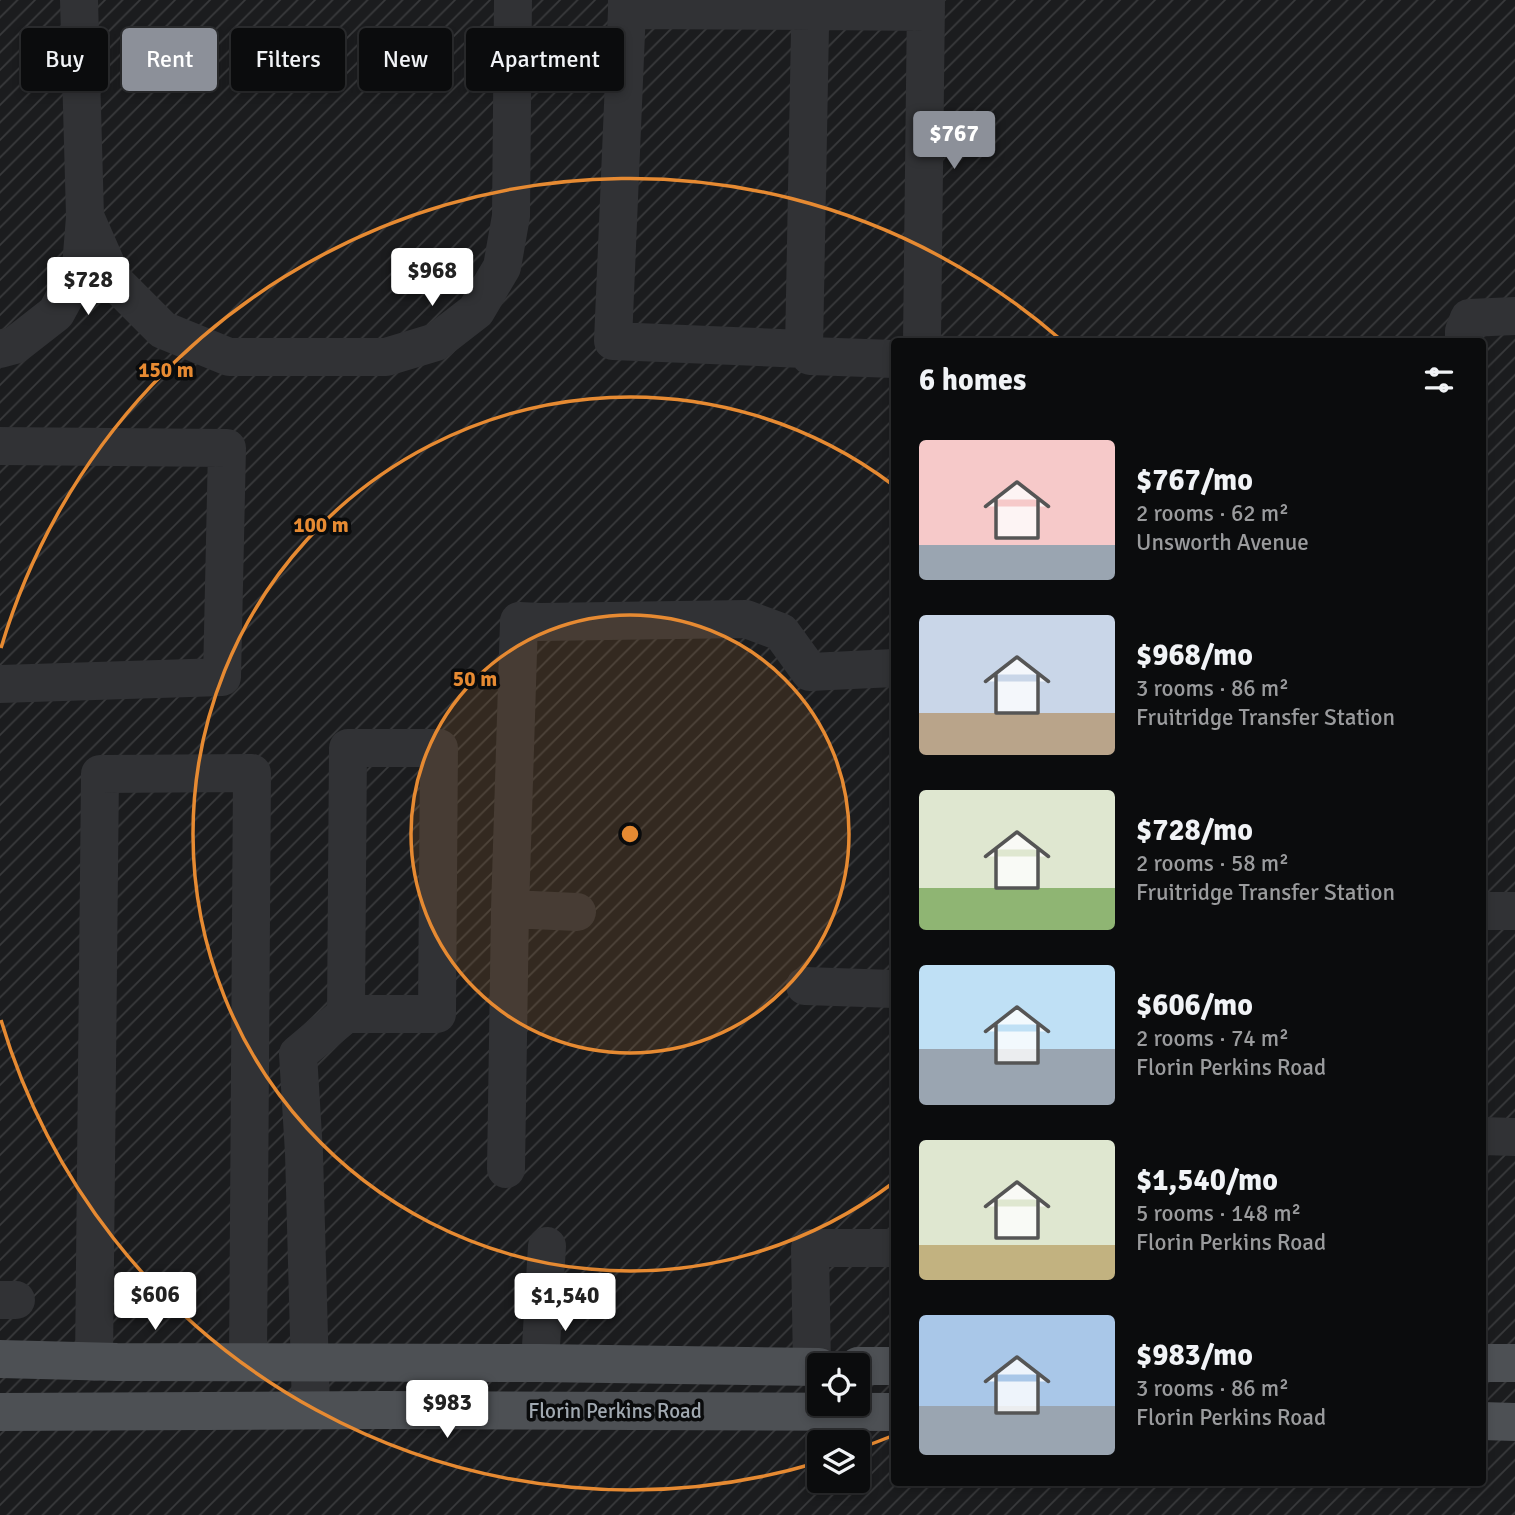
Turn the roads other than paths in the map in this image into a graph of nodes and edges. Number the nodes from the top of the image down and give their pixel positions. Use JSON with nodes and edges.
{"nodes":[{"id":1,"x":79,"y":0,"type":"edge"},
{"id":2,"x":513,"y":0,"type":"edge"},
{"id":3,"x":627,"y":5,"type":"edge"},
{"id":4,"x":767,"y":5,"type":"edge"},
{"id":5,"x":926,"y":6,"type":"edge"},
{"id":6,"x":816,"y":11,"type":"junction"},
{"id":7,"x":85,"y":216,"type":"junction"},
{"id":8,"x":1515,"y":316,"type":"edge"},
{"id":9,"x":922,"y":338,"type":"edge"},
{"id":10,"x":1464,"y":338,"type":"edge"},
{"id":11,"x":0,"y":349,"type":"edge"},
{"id":12,"x":804,"y":349,"type":"junction"},
{"id":13,"x":891,"y":359,"type":"edge"},
{"id":14,"x":0,"y":446,"type":"edge"},
{"id":15,"x":891,"y":668,"type":"edge"},
{"id":16,"x":0,"y":684,"type":"edge"},
{"id":17,"x":510,"y":909,"type":"junction"},
{"id":18,"x":1486,"y":911,"type":"edge"},
{"id":19,"x":1515,"y":911,"type":"edge"},
{"id":20,"x":577,"y":912,"type":"dead end"},
{"id":21,"x":805,"y":986,"type":"dead end"},
{"id":22,"x":891,"y":989,"type":"edge"},
{"id":23,"x":346,"y":1014,"type":"junction"},
{"id":24,"x":1486,"y":1136,"type":"edge"},
{"id":25,"x":1515,"y":1137,"type":"edge"},
{"id":26,"x":506,"y":1169,"type":"dead end"},
{"id":27,"x":548,"y":1246,"type":"dead end"},
{"id":28,"x":891,"y":1248,"type":"edge"},
{"id":29,"x":815,"y":1353,"type":"edge"},
{"id":30,"x":0,"y":1359,"type":"edge"},
{"id":31,"x":93,"y":1362,"type":"junction"},
{"id":32,"x":248,"y":1362,"type":"junction"},
{"id":33,"x":310,"y":1362,"type":"junction"},
{"id":34,"x":540,"y":1363,"type":"junction"},
{"id":35,"x":1486,"y":1363,"type":"edge"},
{"id":36,"x":1515,"y":1363,"type":"edge"},
{"id":37,"x":870,"y":1366,"type":"edge"},
{"id":38,"x":891,"y":1366,"type":"edge"},
{"id":39,"x":807,"y":1367,"type":"edge"},
{"id":40,"x":311,"y":1410,"type":"junction"},
{"id":41,"x":0,"y":1412,"type":"edge"},
{"id":42,"x":891,"y":1412,"type":"edge"},
{"id":43,"x":1486,"y":1421,"type":"edge"},
{"id":44,"x":1515,"y":1422,"type":"edge"}],
"edges":[{"from":1,"to":7,"type":"street"},
{"from":2,"to":7,"type":"street"},
{"from":3,"to":4,"type":"street"},
{"from":3,"to":12,"type":"street"},
{"from":4,"to":6,"type":"street"},
{"from":5,"to":6,"type":"street"},
{"from":5,"to":9,"type":"street"},
{"from":6,"to":12,"type":"street"},
{"from":7,"to":11,"type":"street"},
{"from":8,"to":10,"type":"street"},
{"from":12,"to":13,"type":"street"},
{"from":14,"to":16,"type":"street"},
{"from":15,"to":17,"type":"street"},
{"from":17,"to":20,"type":"street"},
{"from":17,"to":26,"type":"street"},
{"from":18,"to":19,"type":"street"},
{"from":21,"to":22,"type":"street"},
{"from":23,"to":23,"type":"street"},
{"from":23,"to":33,"type":"street"},
{"from":24,"to":25,"type":"street"},
{"from":27,"to":34,"type":"street"},
{"from":28,"to":29,"type":"street"},
{"from":30,"to":31,"type":"main road"},
{"from":31,"to":32,"type":"main road"},
{"from":31,"to":32,"type":"street"},
{"from":32,"to":33,"type":"main road"},
{"from":33,"to":34,"type":"main road"},
{"from":33,"to":40,"type":"street"},
{"from":34,"to":39,"type":"main road"},
{"from":35,"to":36,"type":"main road"},
{"from":37,"to":38,"type":"main road"},
{"from":40,"to":41,"type":"main road","name":"Florin Perkins Road"},
{"from":40,"to":42,"type":"main road","name":"Florin Perkins Road"},
{"from":43,"to":44,"type":"main road"}]}
